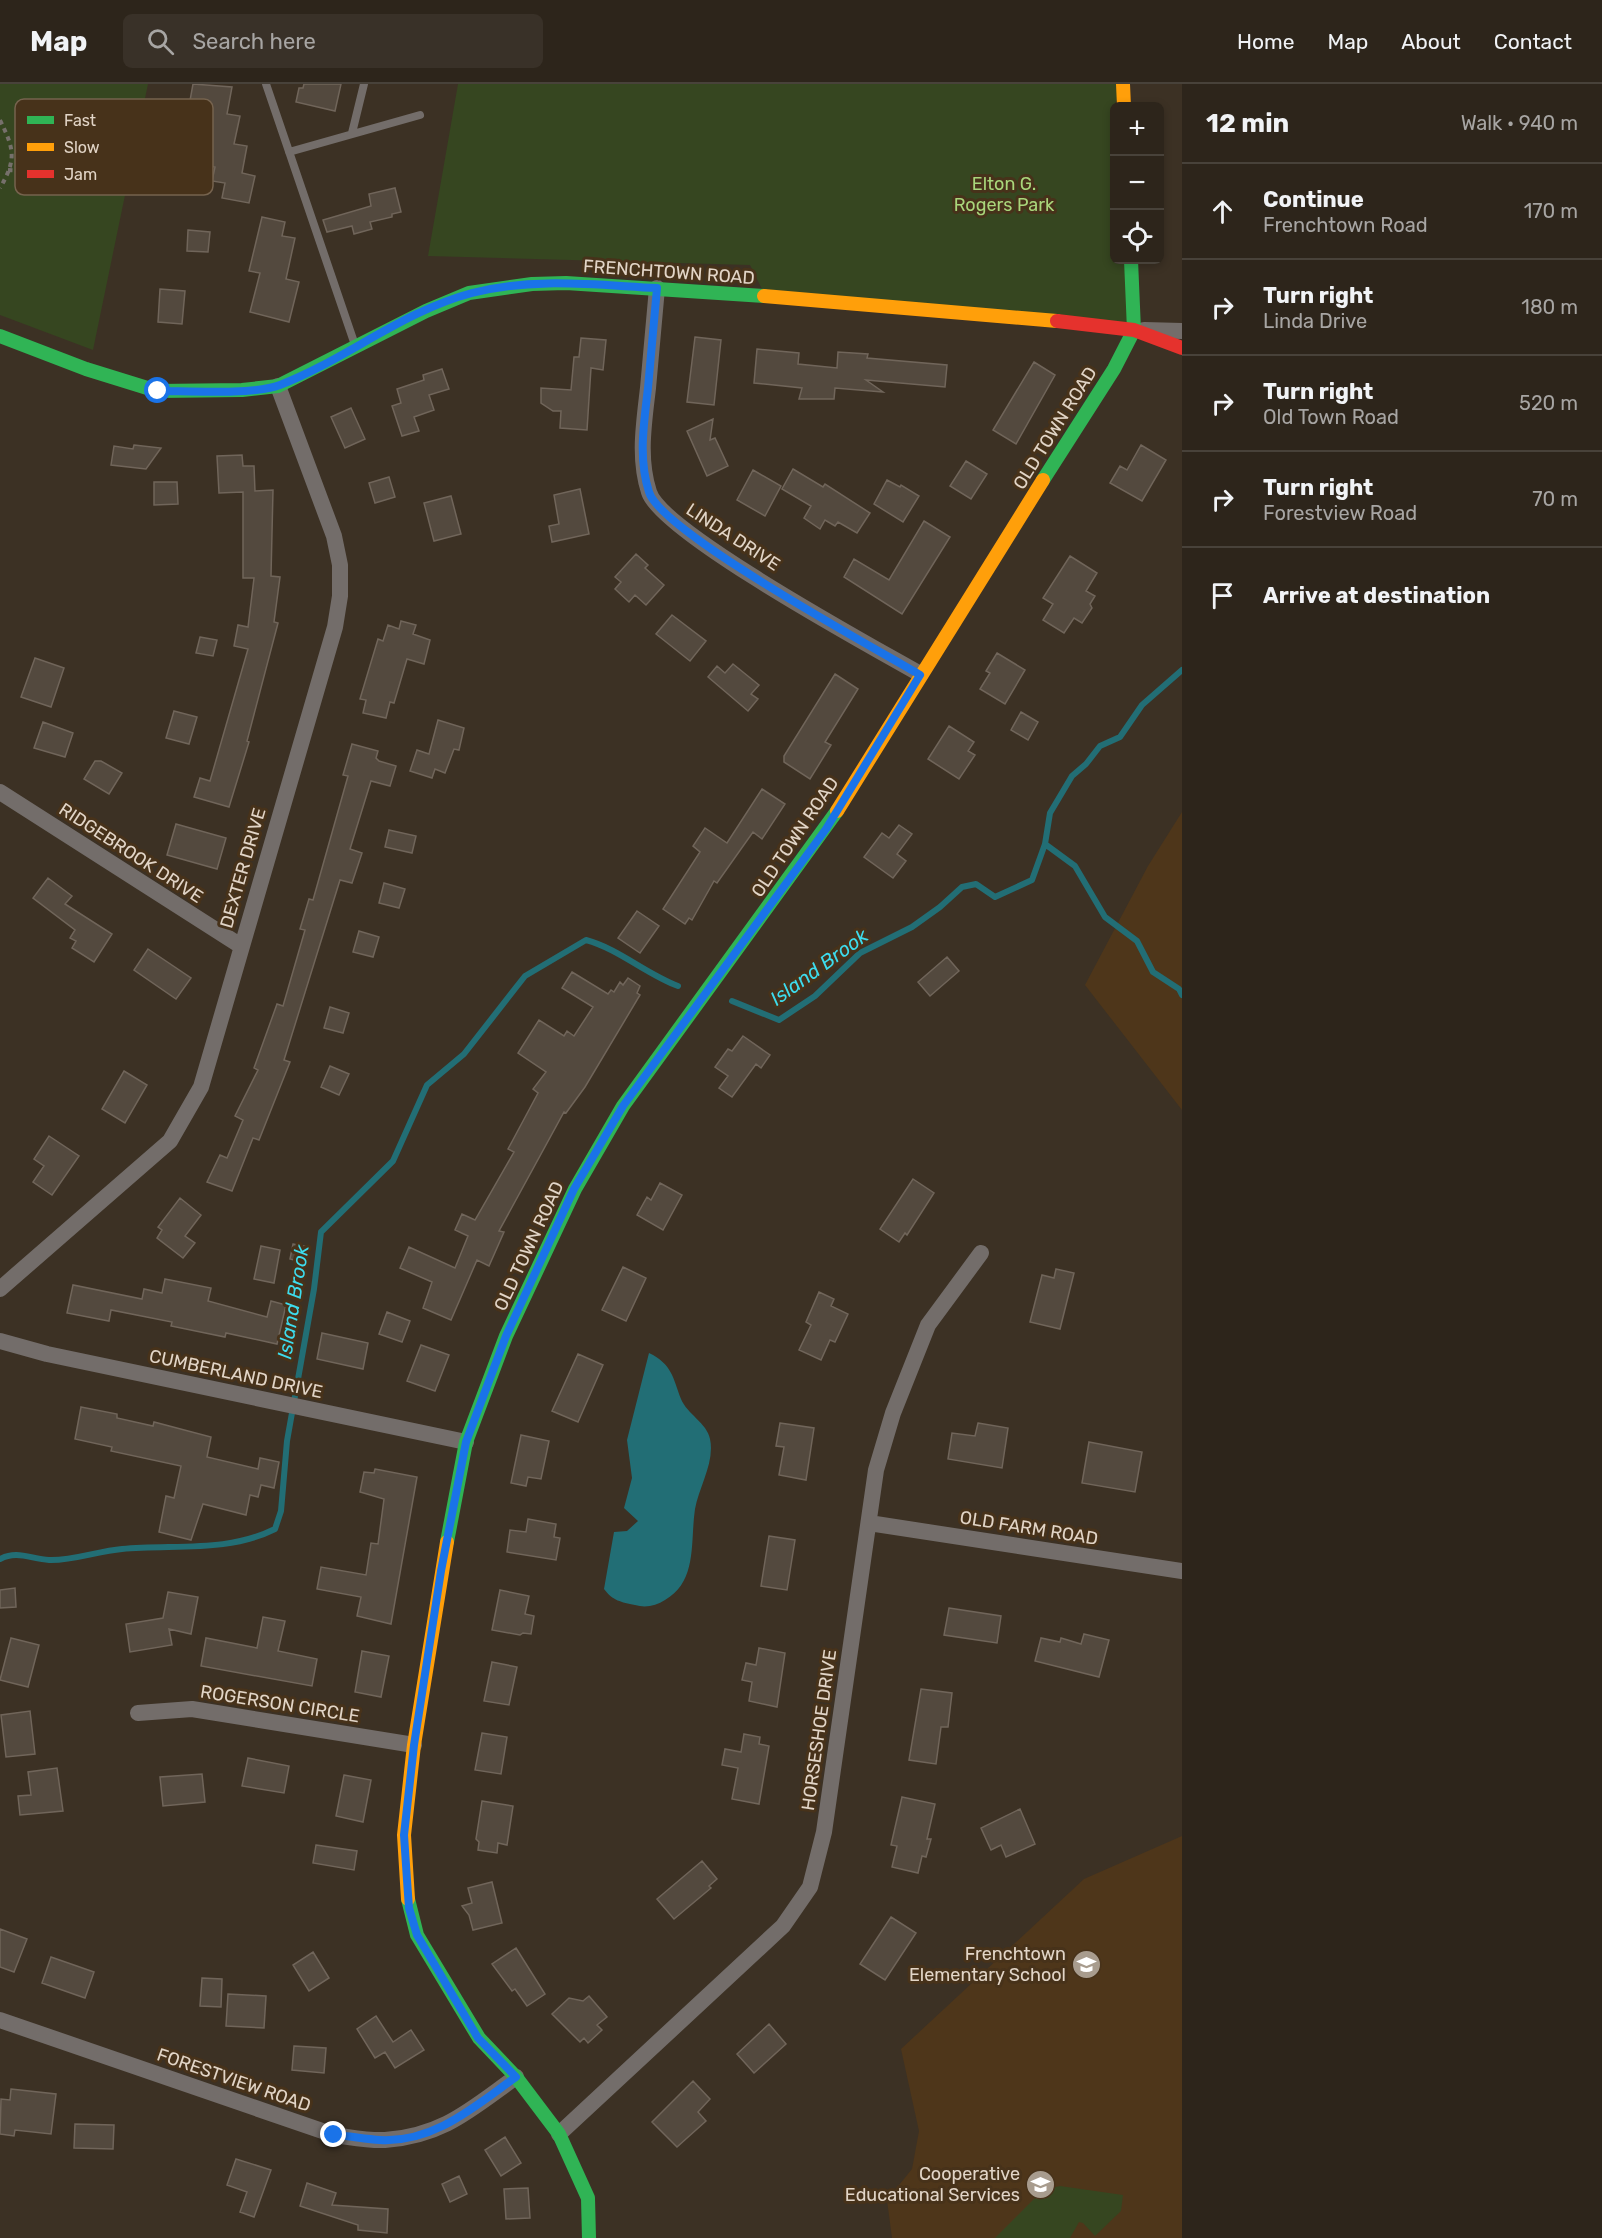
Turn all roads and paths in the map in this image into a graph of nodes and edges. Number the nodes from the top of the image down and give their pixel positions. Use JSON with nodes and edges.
{"nodes":[{"id":1,"x":266,"y":84,"type":"edge"},
{"id":2,"x":364,"y":84,"type":"edge"},
{"id":3,"x":1124,"y":84,"type":"edge"},
{"id":4,"x":1124,"y":102,"type":"edge"},
{"id":5,"x":420,"y":115,"type":"dead end"},
{"id":6,"x":0,"y":120,"type":"edge"},
{"id":7,"x":352,"y":133,"type":"junction"},
{"id":8,"x":289,"y":152,"type":"junction"},
{"id":9,"x":8,"y":170,"type":"junction"},
{"id":10,"x":15,"y":170,"type":"edge"},
{"id":11,"x":0,"y":188,"type":"edge"},
{"id":12,"x":1131,"y":264,"type":"edge"},
{"id":13,"x":657,"y":288,"type":"junction"},
{"id":14,"x":1134,"y":330,"type":"junction"},
{"id":15,"x":1182,"y":331,"type":"edge"},
{"id":16,"x":0,"y":336,"type":"edge"},
{"id":17,"x":355,"y":347,"type":"junction"},
{"id":18,"x":1182,"y":348,"type":"edge"},
{"id":19,"x":278,"y":386,"type":"junction"},
{"id":20,"x":920,"y":675,"type":"junction"},
{"id":21,"x":0,"y":792,"type":"edge"},
{"id":22,"x":241,"y":946,"type":"junction"},
{"id":23,"x":981,"y":1253,"type":"dead end"},
{"id":24,"x":0,"y":1289,"type":"edge"},
{"id":25,"x":0,"y":1341,"type":"edge"},
{"id":26,"x":466,"y":1442,"type":"junction"},
{"id":27,"x":870,"y":1524,"type":"junction"},
{"id":28,"x":1182,"y":1571,"type":"edge"},
{"id":29,"x":138,"y":1713,"type":"dead end"},
{"id":30,"x":414,"y":1745,"type":"junction"},
{"id":31,"x":0,"y":2020,"type":"edge"},
{"id":32,"x":516,"y":2077,"type":"junction"},
{"id":33,"x":559,"y":2134,"type":"junction"},
{"id":34,"x":590,"y":2238,"type":"edge"}],
"edges":[{"from":1,"to":8,"type":"lane"},
{"from":2,"to":7,"type":"lane"},
{"from":3,"to":4,"type":"main road"},
{"from":5,"to":7,"type":"lane"},
{"from":6,"to":9,"type":"path"},
{"from":7,"to":8,"type":"lane"},
{"from":8,"to":17,"type":"lane"},
{"from":9,"to":10,"type":"path"},
{"from":9,"to":11,"type":"path"},
{"from":12,"to":14,"type":"main road","name":"OLD TOWN ROAD"},
{"from":13,"to":14,"type":"main road","name":"FRENCHTOWN ROAD"},
{"from":13,"to":17,"type":"main road","name":"FRENCHTOWN ROAD"},
{"from":13,"to":20,"type":"street","name":"LINDA DRIVE"},
{"from":14,"to":15,"type":"street"},
{"from":14,"to":18,"type":"main road","name":"FRENCHTOWN ROAD"},
{"from":14,"to":20,"type":"main road","name":"OLD TOWN ROAD"},
{"from":16,"to":19,"type":"main road","name":"FRENCHTOWN ROAD"},
{"from":17,"to":19,"type":"main road","name":"FRENCHTOWN ROAD"},
{"from":19,"to":22,"type":"street","name":"DEXTER DRIVE"},
{"from":20,"to":26,"type":"main road","name":"OLD TOWN ROAD"},
{"from":21,"to":22,"type":"street","name":"RIDGEBROOK DRIVE"},
{"from":22,"to":24,"type":"street","name":"DEXTER DRIVE"},
{"from":23,"to":27,"type":"street","name":"HORSESHOE DRIVE"},
{"from":25,"to":26,"type":"street","name":"CUMBERLAND DRIVE"},
{"from":26,"to":30,"type":"main road","name":"OLD TOWN ROAD"},
{"from":27,"to":28,"type":"street","name":"OLD FARM ROAD"},
{"from":27,"to":33,"type":"street","name":"HORSESHOE DRIVE"},
{"from":29,"to":30,"type":"street","name":"ROGERSON CIRCLE"},
{"from":30,"to":32,"type":"main road","name":"OLD TOWN ROAD"},
{"from":31,"to":32,"type":"street","name":"FORESTVIEW ROAD"},
{"from":32,"to":33,"type":"main road","name":"OLD TOWN ROAD"},
{"from":33,"to":34,"type":"main road","name":"OLD TOWN ROAD"}]}
